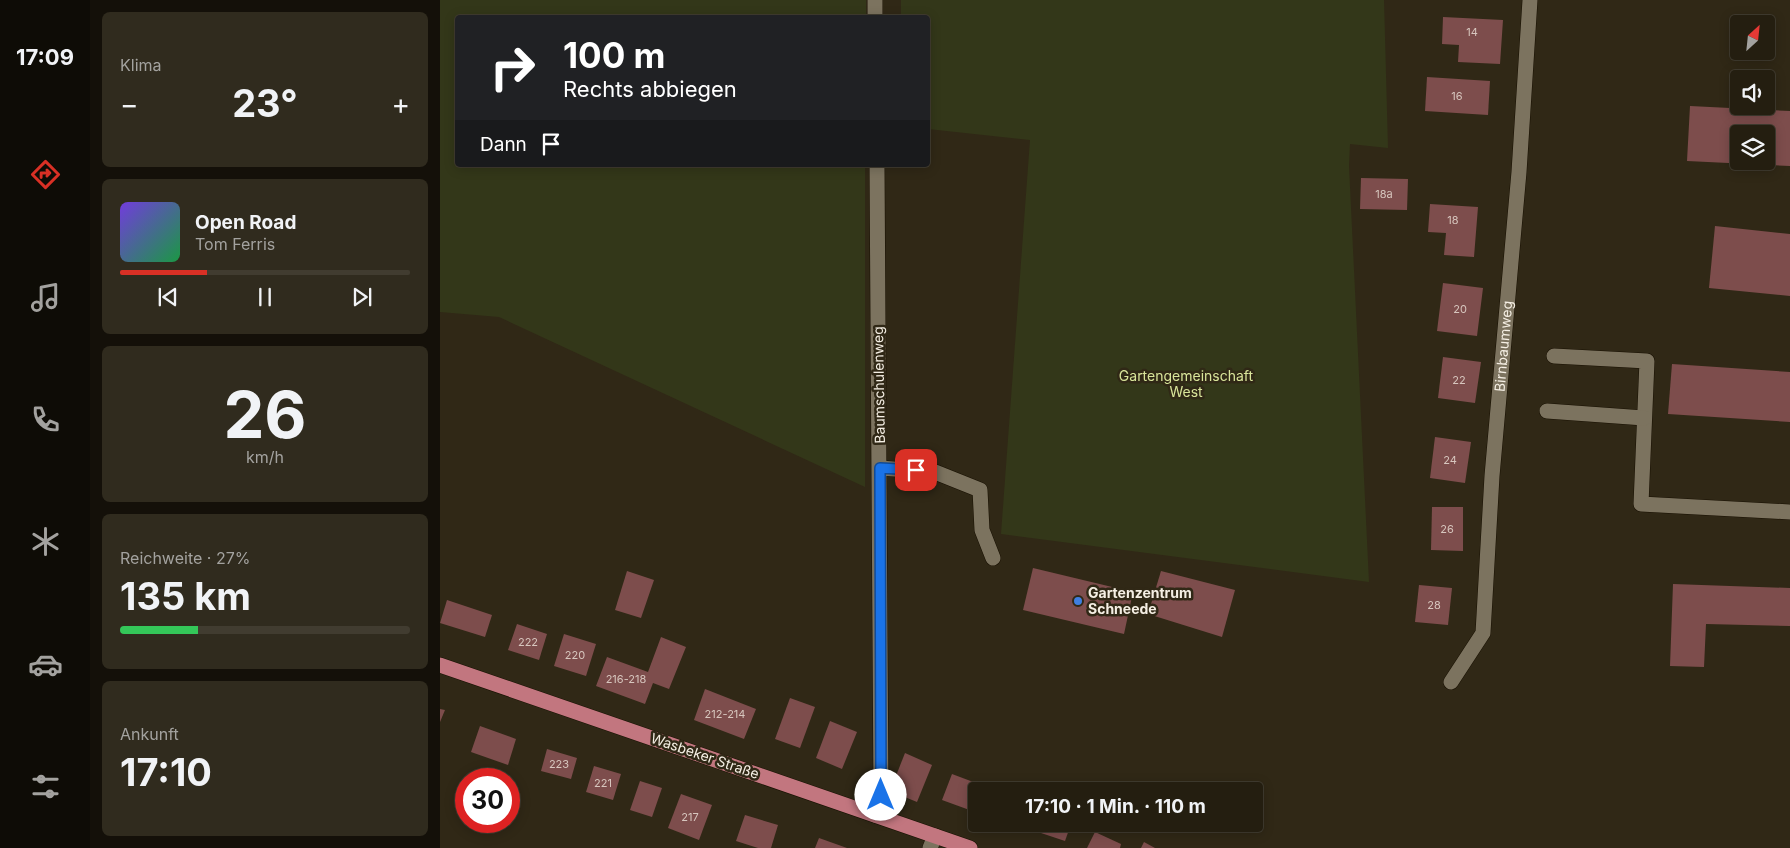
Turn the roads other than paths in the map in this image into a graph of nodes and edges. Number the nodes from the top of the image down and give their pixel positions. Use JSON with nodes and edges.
{"nodes":[{"id":1,"x":875,"y":0,"type":"edge"},
{"id":2,"x":1530,"y":0,"type":"edge"},
{"id":3,"x":875,"y":15,"type":"edge"},
{"id":4,"x":877,"y":167,"type":"edge"},
{"id":5,"x":1554,"y":356,"type":"dead end"},
{"id":6,"x":1547,"y":411,"type":"dead end"},
{"id":7,"x":1644,"y":418,"type":"junction"},
{"id":8,"x":880,"y":468,"type":"junction"},
{"id":9,"x":1790,"y":512,"type":"edge"},
{"id":10,"x":993,"y":558,"type":"dead end"},
{"id":11,"x":440,"y":665,"type":"edge"},
{"id":12,"x":1451,"y":682,"type":"dead end"},
{"id":13,"x":875,"y":815,"type":"junction"},
{"id":14,"x":933,"y":842,"type":"edge"},
{"id":15,"x":970,"y":848,"type":"edge"}],
"edges":[{"from":1,"to":3,"type":"street"},
{"from":2,"to":12,"type":"street","name":"Birnbaumweg"},
{"from":4,"to":8,"type":"street","name":"Baumschulenweg"},
{"from":5,"to":7,"type":"street"},
{"from":6,"to":7,"type":"street"},
{"from":7,"to":9,"type":"street"},
{"from":8,"to":10,"type":"street"},
{"from":8,"to":13,"type":"street","name":"Baumschulenweg"},
{"from":11,"to":13,"type":"main road","name":"Wasbeker Straße"},
{"from":13,"to":14,"type":"main road","name":"Wasbeker Straße"},
{"from":14,"to":15,"type":"main road","name":"Wasbeker Straße"}]}
